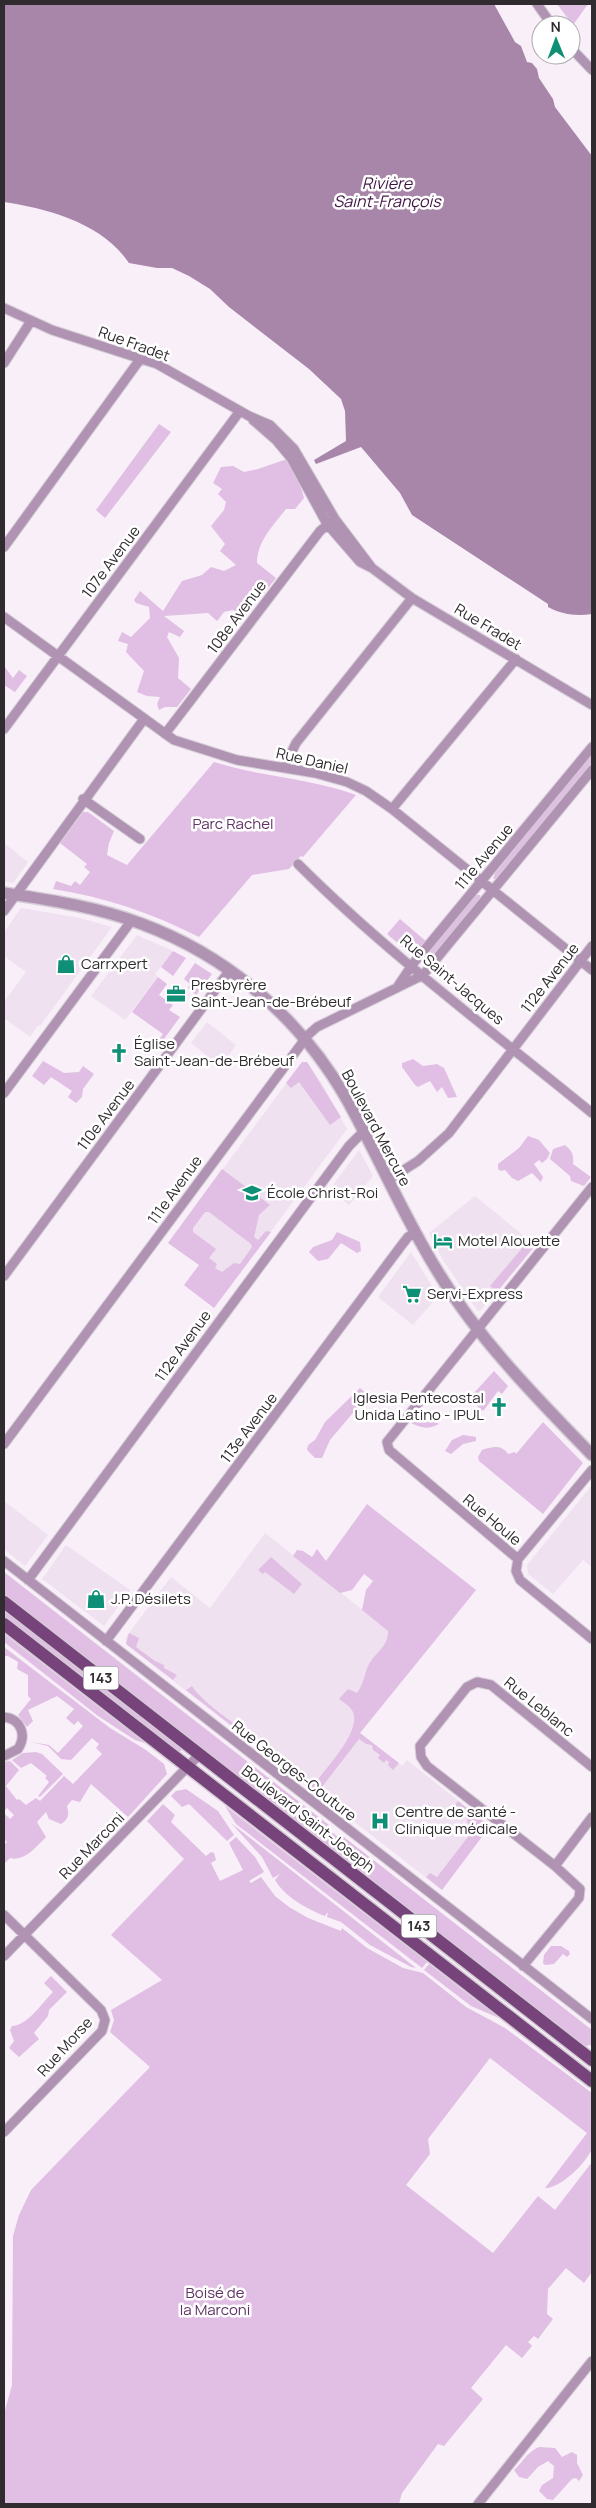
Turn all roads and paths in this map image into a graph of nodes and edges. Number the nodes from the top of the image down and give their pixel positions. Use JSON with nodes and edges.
{"nodes":[{"id":1,"x":537,"y":4,"type":"edge"},
{"id":2,"x":545,"y":15,"type":"edge"},
{"id":3,"x":581,"y":58,"type":"edge"},
{"id":4,"x":592,"y":70,"type":"edge"},
{"id":5,"x":4,"y":308,"type":"edge"},
{"id":6,"x":31,"y":321,"type":"junction"},
{"id":7,"x":141,"y":358,"type":"junction"},
{"id":8,"x":4,"y":363,"type":"edge"},
{"id":9,"x":240,"y":411,"type":"junction"},
{"id":10,"x":331,"y":522,"type":"junction"},
{"id":11,"x":4,"y":547,"type":"edge"},
{"id":12,"x":412,"y":598,"type":"junction"},
{"id":13,"x":4,"y":617,"type":"edge"},
{"id":14,"x":58,"y":656,"type":"junction"},
{"id":15,"x":516,"y":659,"type":"junction"},
{"id":16,"x":592,"y":705,"type":"edge"},
{"id":17,"x":144,"y":719,"type":"junction"},
{"id":18,"x":4,"y":729,"type":"edge"},
{"id":19,"x":165,"y":734,"type":"junction"},
{"id":20,"x":592,"y":747,"type":"edge"},
{"id":21,"x":284,"y":768,"type":"junction"},
{"id":22,"x":592,"y":770,"type":"edge"},
{"id":23,"x":83,"y":800,"type":"junction"},
{"id":24,"x":392,"y":809,"type":"junction"},
{"id":25,"x":140,"y":839,"type":"dead end"},
{"id":26,"x":298,"y":864,"type":"dead end"},
{"id":27,"x":482,"y":881,"type":"junction"},
{"id":28,"x":493,"y":890,"type":"junction"},
{"id":29,"x":9,"y":894,"type":"edge"},
{"id":30,"x":4,"y":911,"type":"edge"},
{"id":31,"x":132,"y":920,"type":"junction"},
{"id":32,"x":592,"y":946,"type":"edge"},
{"id":33,"x":580,"y":961,"type":"junction"},
{"id":34,"x":412,"y":965,"type":"junction"},
{"id":35,"x":230,"y":970,"type":"junction"},
{"id":36,"x":592,"y":970,"type":"edge"},
{"id":37,"x":423,"y":975,"type":"junction"},
{"id":38,"x":398,"y":986,"type":"junction"},
{"id":39,"x":304,"y":1040,"type":"junction"},
{"id":40,"x":514,"y":1049,"type":"junction"},
{"id":41,"x":4,"y":1093,"type":"edge"},
{"id":42,"x":592,"y":1113,"type":"edge"},
{"id":43,"x":364,"y":1131,"type":"junction"},
{"id":44,"x":388,"y":1180,"type":"junction"},
{"id":45,"x":592,"y":1187,"type":"edge"},
{"id":46,"x":415,"y":1233,"type":"junction"},
{"id":47,"x":4,"y":1276,"type":"edge"},
{"id":48,"x":476,"y":1329,"type":"junction"},
{"id":49,"x":4,"y":1444,"type":"edge"},
{"id":50,"x":592,"y":1454,"type":"edge"},
{"id":51,"x":592,"y":1470,"type":"edge"},
{"id":52,"x":518,"y":1559,"type":"junction"},
{"id":53,"x":4,"y":1562,"type":"edge"},
{"id":54,"x":28,"y":1580,"type":"junction"},
{"id":55,"x":4,"y":1602,"type":"edge"},
{"id":56,"x":4,"y":1624,"type":"edge"},
{"id":57,"x":592,"y":1639,"type":"edge"},
{"id":58,"x":106,"y":1641,"type":"junction"},
{"id":59,"x":4,"y":1717,"type":"edge"},
{"id":60,"x":199,"y":1755,"type":"junction"},
{"id":61,"x":4,"y":1756,"type":"edge"},
{"id":62,"x":188,"y":1767,"type":"junction"},
{"id":63,"x":592,"y":1767,"type":"edge"},
{"id":64,"x":592,"y":1817,"type":"edge"},
{"id":65,"x":555,"y":1866,"type":"junction"},
{"id":66,"x":4,"y":1915,"type":"edge"},
{"id":67,"x":24,"y":1936,"type":"junction"},
{"id":68,"x":4,"y":1956,"type":"edge"},
{"id":69,"x":523,"y":1966,"type":"junction"},
{"id":70,"x":592,"y":2020,"type":"edge"},
{"id":71,"x":592,"y":2060,"type":"edge"},
{"id":72,"x":587,"y":2077,"type":"edge"},
{"id":73,"x":4,"y":2132,"type":"edge"},
{"id":74,"x":592,"y":2361,"type":"edge"},
{"id":75,"x":478,"y":2504,"type":"edge"}],
"edges":[{"from":1,"to":2,"type":"street"},
{"from":3,"to":4,"type":"street"},
{"from":5,"to":6,"type":"street","name":"Rue Fradet"},
{"from":6,"to":7,"type":"street","name":"Rue Fradet"},
{"from":6,"to":8,"type":"street"},
{"from":7,"to":9,"type":"street","name":"Rue Fradet"},
{"from":7,"to":11,"type":"street"},
{"from":9,"to":10,"type":"street","name":"Rue Fradet"},
{"from":9,"to":14,"type":"street","name":"107e Avenue"},
{"from":10,"to":12,"type":"street","name":"Rue Fradet"},
{"from":10,"to":19,"type":"street","name":"108e Avenue"},
{"from":12,"to":15,"type":"street","name":"Rue Fradet"},
{"from":12,"to":21,"type":"street"},
{"from":13,"to":14,"type":"street","name":"Rue Daniel"},
{"from":14,"to":17,"type":"street","name":"Rue Daniel"},
{"from":14,"to":18,"type":"street","name":"107e Avenue"},
{"from":15,"to":16,"type":"street","name":"Rue Fradet"},
{"from":15,"to":24,"type":"street"},
{"from":17,"to":19,"type":"street","name":"Rue Daniel"},
{"from":17,"to":23,"type":"street"},
{"from":19,"to":21,"type":"street","name":"Rue Daniel"},
{"from":20,"to":27,"type":"street","name":"111e Avenue"},
{"from":21,"to":24,"type":"street","name":"Rue Daniel"},
{"from":22,"to":28,"type":"street","name":"111e Avenue"},
{"from":23,"to":25,"type":"street"},
{"from":23,"to":29,"type":"street"},
{"from":24,"to":27,"type":"street","name":"Rue Daniel"},
{"from":26,"to":34,"type":"street","name":"Rue Saint-Jacques"},
{"from":27,"to":28,"type":"street","name":"Rue Daniel"},
{"from":27,"to":34,"type":"street","name":"111e Avenue"},
{"from":28,"to":33,"type":"street","name":"Rue Daniel"},
{"from":28,"to":37,"type":"street","name":"111e Avenue"},
{"from":29,"to":30,"type":"street"},
{"from":29,"to":31,"type":"street","name":"Boulevard Mercure"},
{"from":31,"to":35,"type":"street","name":"Boulevard Mercure"},
{"from":31,"to":41,"type":"street"},
{"from":32,"to":33,"type":"street","name":"112e Avenue"},
{"from":33,"to":36,"type":"street","name":"Rue Daniel"},
{"from":33,"to":40,"type":"street","name":"112e Avenue"},
{"from":34,"to":37,"type":"street","name":"Rue Saint-Jacques"},
{"from":34,"to":38,"type":"street","name":"111e Avenue"},
{"from":35,"to":39,"type":"street","name":"Boulevard Mercure"},
{"from":35,"to":47,"type":"street","name":"110e Avenue"},
{"from":37,"to":38,"type":"street","name":"111e Avenue"},
{"from":37,"to":40,"type":"street","name":"Rue Saint-Jacques"},
{"from":38,"to":39,"type":"street","name":"111e Avenue"},
{"from":39,"to":43,"type":"street","name":"Boulevard Mercure"},
{"from":39,"to":49,"type":"street","name":"111e Avenue"},
{"from":40,"to":42,"type":"street","name":"Rue Saint-Jacques"},
{"from":40,"to":44,"type":"street","name":"112e Avenue"},
{"from":43,"to":44,"type":"street","name":"Boulevard Mercure"},
{"from":43,"to":54,"type":"street","name":"112e Avenue"},
{"from":44,"to":46,"type":"street","name":"Boulevard Mercure"},
{"from":45,"to":48,"type":"street"},
{"from":46,"to":48,"type":"street","name":"Boulevard Mercure"},
{"from":46,"to":58,"type":"street","name":"113e Avenue"},
{"from":48,"to":50,"type":"street","name":"Boulevard Mercure"},
{"from":48,"to":52,"type":"street","name":"Rue Houle"},
{"from":51,"to":52,"type":"street"},
{"from":52,"to":57,"type":"street","name":"Rue Houle"},
{"from":53,"to":54,"type":"street","name":"Rue Georges-Couture"},
{"from":54,"to":58,"type":"street","name":"Rue Georges-Couture"},
{"from":55,"to":60,"type":"main road","name":"Boulevard Saint-Joseph","number":"143"},
{"from":56,"to":62,"type":"main road","number":"143"},
{"from":58,"to":69,"type":"street","name":"Rue Georges-Couture"},
{"from":59,"to":61,"type":"street"},
{"from":60,"to":62,"type":"street","name":"Rue Marconi"},
{"from":60,"to":71,"type":"main road","name":"Boulevard Saint-Joseph","number":"143"},
{"from":62,"to":67,"type":"street","name":"Rue Marconi"},
{"from":62,"to":72,"type":"main road","number":"143"},
{"from":63,"to":65,"type":"street","name":"Rue Leblanc"},
{"from":64,"to":65,"type":"street"},
{"from":65,"to":69,"type":"street","name":"Rue Leblanc"},
{"from":66,"to":67,"type":"street","name":"Rue Morse"},
{"from":67,"to":68,"type":"street","name":"Rue Marconi"},
{"from":67,"to":73,"type":"street","name":"Rue Morse"},
{"from":69,"to":70,"type":"street","name":"Rue Georges-Couture"},
{"from":71,"to":72,"type":"street"},
{"from":74,"to":75,"type":"street"}]}
